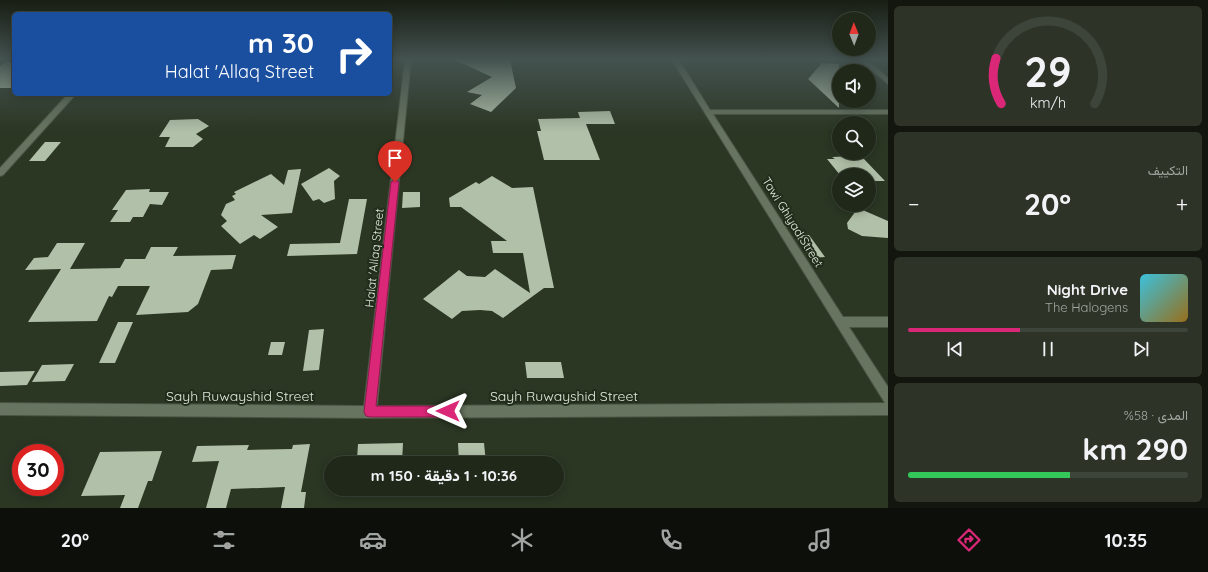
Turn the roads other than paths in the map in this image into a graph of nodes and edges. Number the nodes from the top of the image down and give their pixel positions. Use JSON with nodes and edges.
{"nodes":[{"id":1,"x":405,"y":84,"type":"edge"},
{"id":2,"x":690,"y":84,"type":"edge"},
{"id":3,"x":70,"y":96,"type":"edge"},
{"id":4,"x":708,"y":112,"type":"junction"},
{"id":5,"x":888,"y":112,"type":"edge"},
{"id":6,"x":0,"y":173,"type":"edge"},
{"id":7,"x":841,"y":322,"type":"junction"},
{"id":8,"x":888,"y":322,"type":"edge"},
{"id":9,"x":888,"y":398,"type":"edge"},
{"id":10,"x":0,"y":409,"type":"edge"},
{"id":11,"x":888,"y":409,"type":"edge"},
{"id":12,"x":370,"y":412,"type":"junction"}],
"edges":[{"from":1,"to":12,"type":"street","name":"Halat 'Allaq Street"},
{"from":2,"to":4,"type":"street","name":"Tawi Ghiyad Street"},
{"from":3,"to":6,"type":"street"},
{"from":4,"to":5,"type":"street"},
{"from":4,"to":7,"type":"street","name":"Tawi Ghiyad Street"},
{"from":7,"to":8,"type":"street"},
{"from":7,"to":9,"type":"street","name":"Tawi Ghiyad Street"},
{"from":10,"to":12,"type":"street","name":"Sayh Ruwayshid Street"},
{"from":11,"to":12,"type":"street","name":"Sayh Ruwayshid Street"}]}
